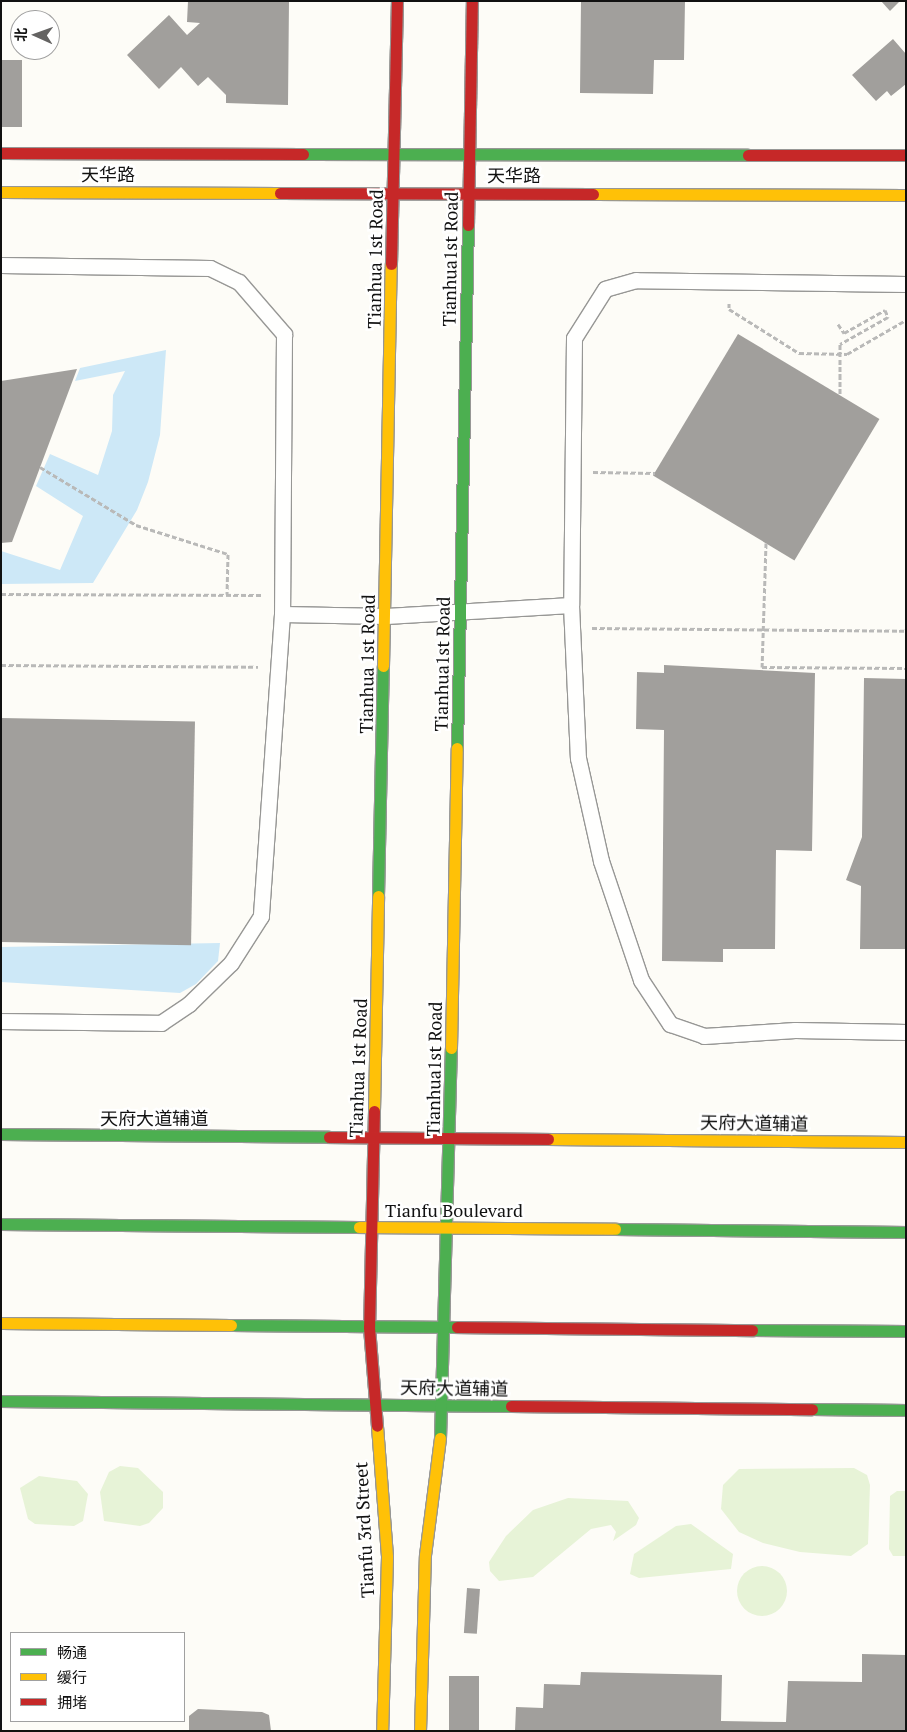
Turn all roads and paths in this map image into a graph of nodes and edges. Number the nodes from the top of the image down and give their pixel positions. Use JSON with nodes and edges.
{"nodes":[{"id":1,"x":397,"y":1,"type":"edge"},
{"id":2,"x":472,"y":1,"type":"edge"},
{"id":3,"x":395,"y":152,"type":"junction"},
{"id":4,"x":1,"y":153,"type":"edge"},
{"id":5,"x":470,"y":153,"type":"junction"},
{"id":6,"x":906,"y":155,"type":"edge"},
{"id":7,"x":394,"y":191,"type":"junction"},
{"id":8,"x":1,"y":192,"type":"edge"},
{"id":9,"x":468,"y":192,"type":"junction"},
{"id":10,"x":906,"y":195,"type":"edge"},
{"id":11,"x":1,"y":266,"type":"edge"},
{"id":12,"x":730,"y":282,"type":"junction"},
{"id":13,"x":906,"y":284,"type":"edge"},
{"id":14,"x":906,"y":320,"type":"edge"},
{"id":15,"x":838,"y":324,"type":"dead end"},
{"id":16,"x":840,"y":354,"type":"junction"},
{"id":17,"x":840,"y":396,"type":"dead end"},
{"id":18,"x":40,"y":467,"type":"dead end"},
{"id":19,"x":604,"y":472,"type":"dead end"},
{"id":20,"x":655,"y":473,"type":"dead end"},
{"id":21,"x":766,"y":543,"type":"dead end"},
{"id":22,"x":1,"y":594,"type":"edge"},
{"id":23,"x":227,"y":594,"type":"junction"},
{"id":24,"x":282,"y":595,"type":"junction"},
{"id":25,"x":571,"y":605,"type":"junction"},
{"id":26,"x":461,"y":611,"type":"junction"},
{"id":27,"x":282,"y":614,"type":"junction"},
{"id":28,"x":386,"y":616,"type":"junction"},
{"id":29,"x":572,"y":627,"type":"junction"},
{"id":30,"x":906,"y":631,"type":"edge"},
{"id":31,"x":1,"y":665,"type":"edge"},
{"id":32,"x":278,"y":667,"type":"junction"},
{"id":33,"x":906,"y":668,"type":"edge"},
{"id":34,"x":1,"y":1021,"type":"edge"},
{"id":35,"x":906,"y":1032,"type":"edge"},
{"id":36,"x":1,"y":1134,"type":"edge"},
{"id":37,"x":374,"y":1138,"type":"junction"},
{"id":38,"x":450,"y":1138,"type":"junction"},
{"id":39,"x":906,"y":1142,"type":"edge"},
{"id":40,"x":1,"y":1224,"type":"edge"},
{"id":41,"x":449,"y":1227,"type":"junction"},
{"id":42,"x":372,"y":1228,"type":"junction"},
{"id":43,"x":906,"y":1232,"type":"edge"},
{"id":44,"x":1,"y":1323,"type":"edge"},
{"id":45,"x":369,"y":1327,"type":"junction"},
{"id":46,"x":447,"y":1327,"type":"junction"},
{"id":47,"x":906,"y":1332,"type":"edge"},
{"id":48,"x":1,"y":1401,"type":"edge"},
{"id":49,"x":374,"y":1405,"type":"junction"},
{"id":50,"x":444,"y":1406,"type":"junction"},
{"id":51,"x":906,"y":1410,"type":"edge"},
{"id":52,"x":382,"y":1731,"type":"edge"},
{"id":53,"x":420,"y":1731,"type":"edge"}],
"edges":[{"from":1,"to":3,"type":"main road","name":"Tianhua 1st Road"},
{"from":2,"to":5,"type":"main road","name":"Tianhua1st Road"},
{"from":3,"to":4,"type":"main road","name":"天华路"},
{"from":3,"to":5,"type":"main road","name":"天华路"},
{"from":3,"to":7,"type":"main road","name":"Tianhua 1st Road"},
{"from":5,"to":6,"type":"main road","name":"天华路"},
{"from":5,"to":9,"type":"main road","name":"Tianhua1st Road"},
{"from":7,"to":8,"type":"main road","name":"天华路"},
{"from":7,"to":9,"type":"main road","name":"天华路"},
{"from":7,"to":28,"type":"main road","name":"Tianhua 1st Road"},
{"from":9,"to":10,"type":"main road","name":"天华路"},
{"from":9,"to":26,"type":"main road","name":"Tianhua1st Road"},
{"from":11,"to":24,"type":"lane"},
{"from":12,"to":13,"type":"lane"},
{"from":12,"to":16,"type":"path"},
{"from":12,"to":25,"type":"lane"},
{"from":14,"to":16,"type":"path"},
{"from":15,"to":16,"type":"path"},
{"from":16,"to":17,"type":"path"},
{"from":18,"to":23,"type":"path"},
{"from":19,"to":20,"type":"path"},
{"from":21,"to":33,"type":"path","bridge":true},
{"from":22,"to":23,"type":"path"},
{"from":23,"to":24,"type":"path"},
{"from":24,"to":27,"type":"lane"},
{"from":25,"to":26,"type":"lane"},
{"from":25,"to":29,"type":"lane"},
{"from":26,"to":28,"type":"lane"},
{"from":26,"to":38,"type":"main road","name":"Tianhua1st Road"},
{"from":27,"to":28,"type":"lane"},
{"from":27,"to":32,"type":"lane"},
{"from":28,"to":37,"type":"main road","name":"Tianhua 1st Road"},
{"from":29,"to":30,"type":"path"},
{"from":29,"to":35,"type":"lane"},
{"from":31,"to":32,"type":"path"},
{"from":32,"to":34,"type":"lane"},
{"from":36,"to":37,"type":"main road","name":"天府大道辅道"},
{"from":37,"to":38,"type":"main road","name":"天府大道辅道"},
{"from":37,"to":42,"type":"main road","name":"Tianhua 1st Road"},
{"from":38,"to":39,"type":"main road","name":"天府大道辅道"},
{"from":38,"to":41,"type":"main road","name":"Tianhua1st Road"},
{"from":40,"to":42,"type":"main road","name":"Tianfu Boulevard"},
{"from":41,"to":42,"type":"main road","name":"Tianfu Boulevard"},
{"from":41,"to":43,"type":"main road","name":"Tianfu Boulevard"},
{"from":41,"to":46,"type":"main road","name":"Tianhua1st Road"},
{"from":42,"to":45,"type":"main road","name":"Tianhua 1st Road"},
{"from":44,"to":45,"type":"main road"},
{"from":45,"to":46,"type":"main road"},
{"from":45,"to":49,"type":"main road","name":"Tianfu 3rd Street"},
{"from":46,"to":47,"type":"main road"},
{"from":46,"to":50,"type":"main road"},
{"from":48,"to":49,"type":"main road","name":"天府大道辅道"},
{"from":49,"to":50,"type":"main road","name":"天府大道辅道"},
{"from":49,"to":52,"type":"main road","name":"Tianfu 3rd Street"},
{"from":50,"to":51,"type":"main road","name":"天府大道辅道"},
{"from":50,"to":53,"type":"main road"}]}
